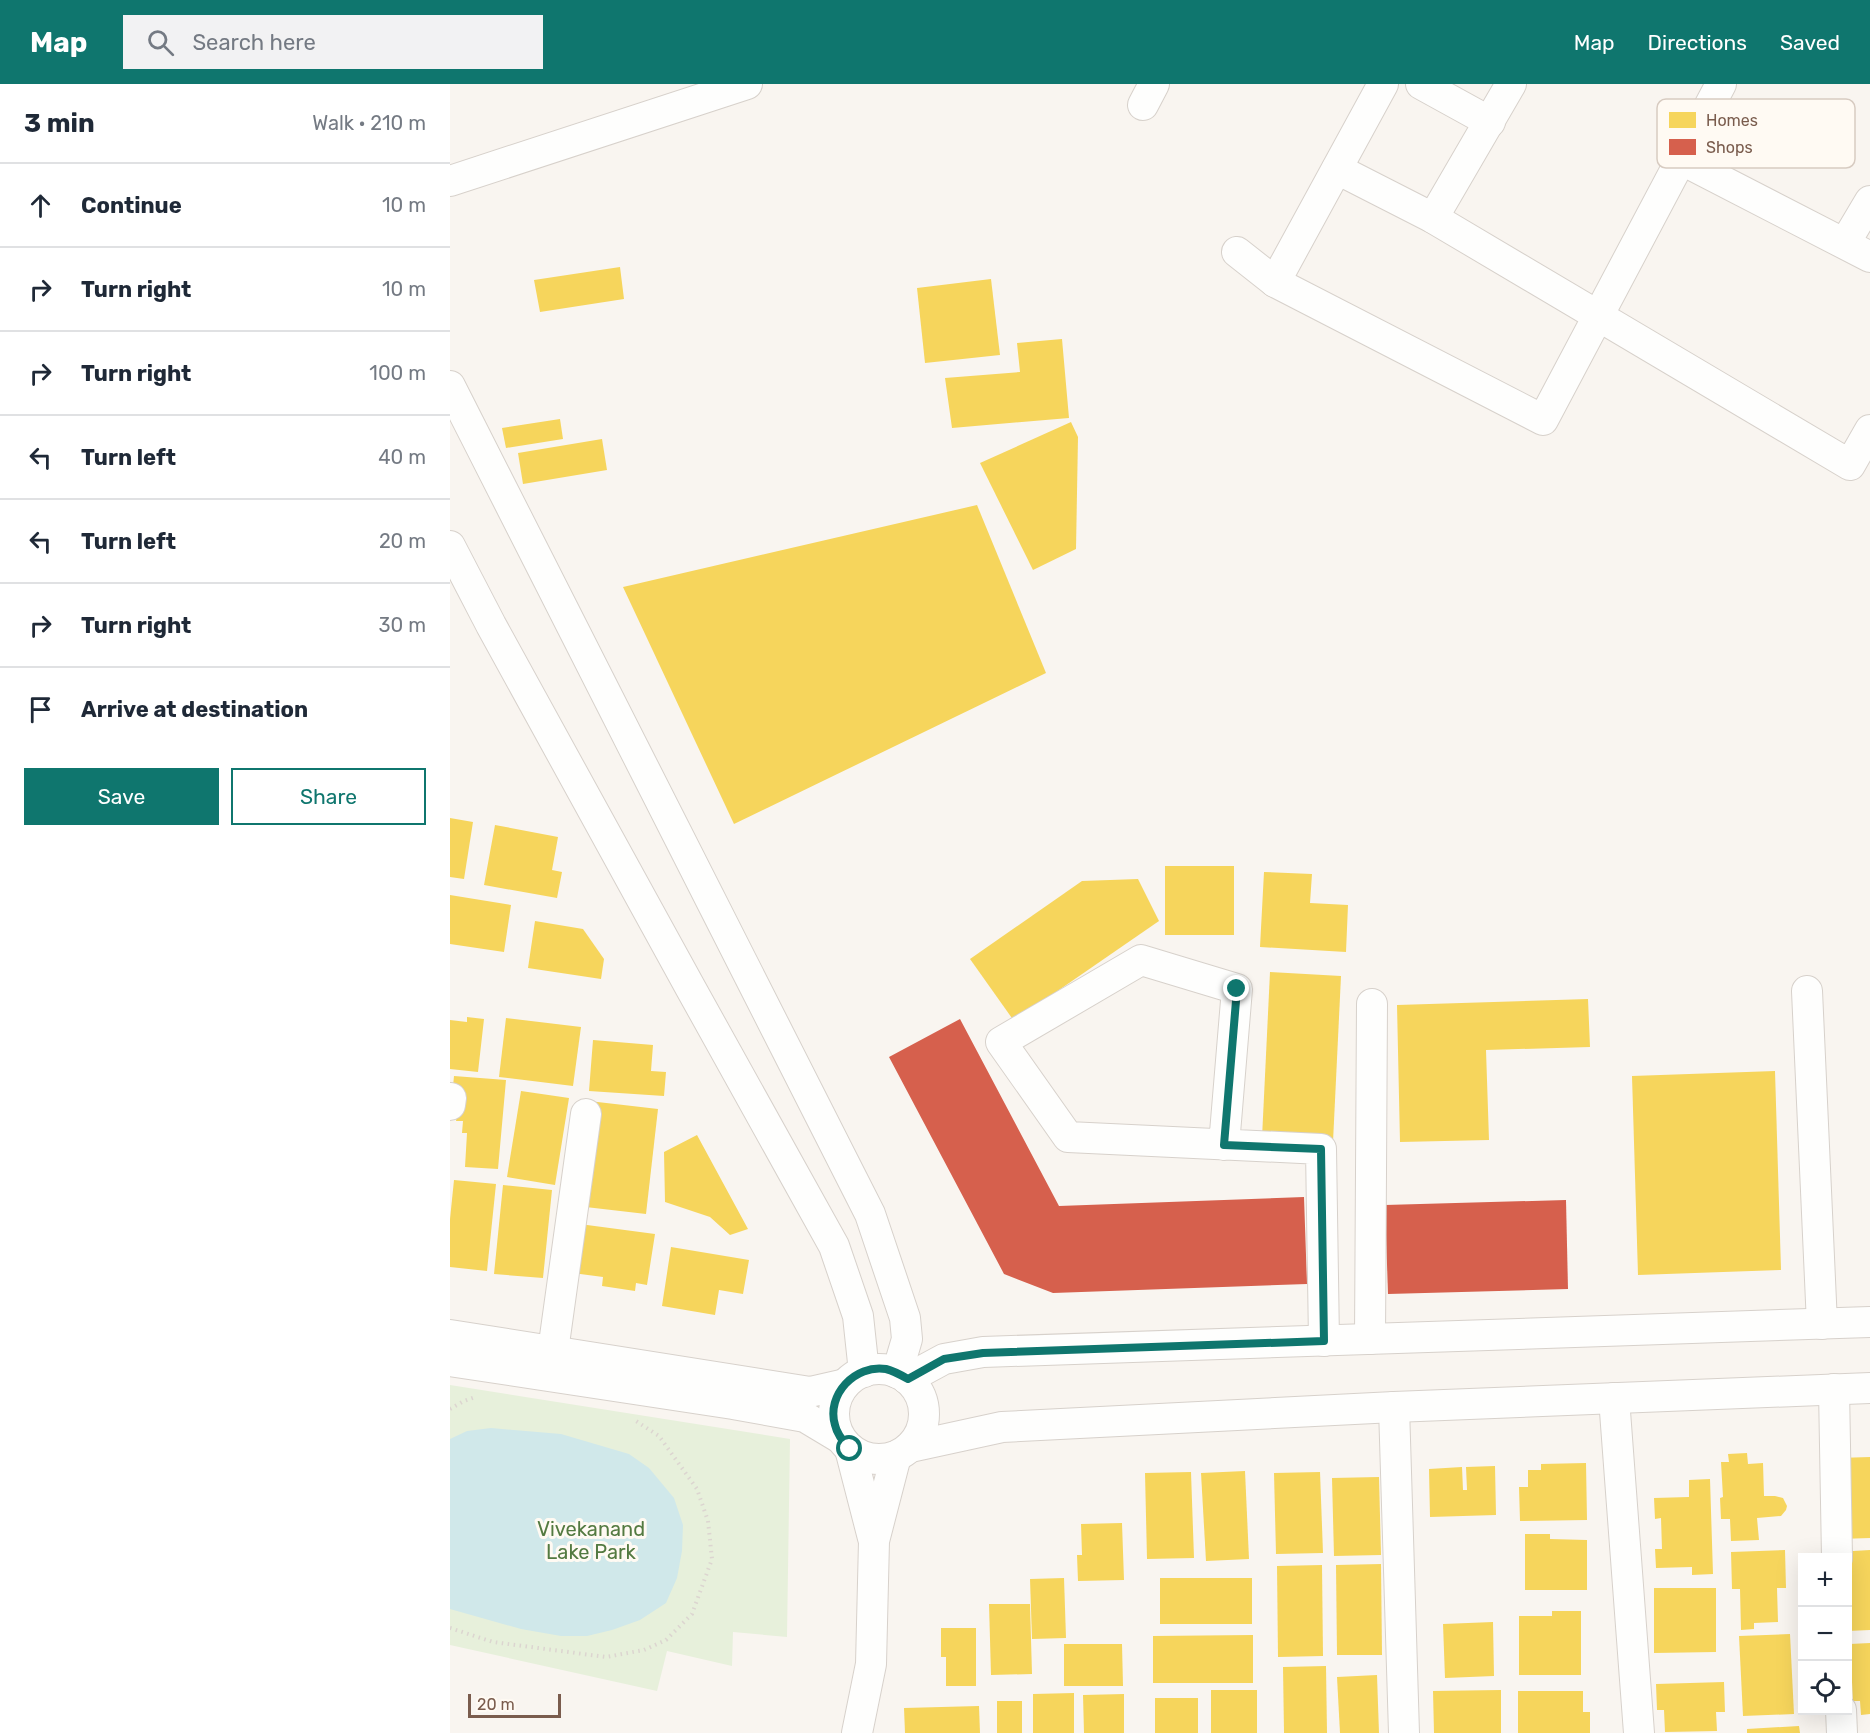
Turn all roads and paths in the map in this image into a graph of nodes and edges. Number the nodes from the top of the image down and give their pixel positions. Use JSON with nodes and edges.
{"nodes":[{"id":1,"x":747,"y":84,"type":"edge"},
{"id":2,"x":1383,"y":84,"type":"edge"},
{"id":3,"x":1421,"y":84,"type":"edge"},
{"id":4,"x":1511,"y":84,"type":"edge"},
{"id":5,"x":1721,"y":84,"type":"edge"},
{"id":6,"x":1713,"y":99,"type":"edge"},
{"id":7,"x":1490,"y":122,"type":"junction"},
{"id":8,"x":1675,"y":168,"type":"edge"},
{"id":9,"x":1698,"y":168,"type":"edge"},
{"id":10,"x":1337,"y":170,"type":"junction"},
{"id":11,"x":450,"y":182,"type":"edge"},
{"id":12,"x":1870,"y":201,"type":"edge"},
{"id":13,"x":1433,"y":218,"type":"junction"},
{"id":14,"x":1858,"y":250,"type":"edge"},
{"id":15,"x":1237,"y":252,"type":"dead end"},
{"id":16,"x":1275,"y":282,"type":"junction"},
{"id":17,"x":1596,"y":316,"type":"junction"},
{"id":18,"x":450,"y":386,"type":"edge"},
{"id":19,"x":1870,"y":430,"type":"edge"},
{"id":20,"x":450,"y":546,"type":"edge"},
{"id":21,"x":459,"y":582,"type":"edge"},
{"id":22,"x":1807,"y":991,"type":"dead end"},
{"id":23,"x":1372,"y":1004,"type":"dead end"},
{"id":24,"x":586,"y":1114,"type":"dead end"},
{"id":25,"x":1224,"y":1145,"type":"junction"},
{"id":26,"x":1870,"y":1322,"type":"edge"},
{"id":27,"x":1822,"y":1324,"type":"junction"},
{"id":28,"x":450,"y":1335,"type":"edge"},
{"id":29,"x":1370,"y":1339,"type":"junction"},
{"id":30,"x":1324,"y":1341,"type":"junction"},
{"id":31,"x":553,"y":1351,"type":"junction"},
{"id":32,"x":450,"y":1361,"type":"edge"},
{"id":33,"x":902,"y":1376,"type":"junction"},
{"id":34,"x":854,"y":1378,"type":"junction"},
{"id":35,"x":1870,"y":1388,"type":"edge"},
{"id":36,"x":1834,"y":1389,"type":"junction"},
{"id":37,"x":482,"y":1395,"type":"dead end"},
{"id":38,"x":1614,"y":1398,"type":"junction"},
{"id":39,"x":1394,"y":1407,"type":"junction"},
{"id":40,"x":450,"y":1409,"type":"edge"},
{"id":41,"x":633,"y":1420,"type":"dead end"},
{"id":42,"x":845,"y":1443,"type":"junction"},
{"id":43,"x":903,"y":1452,"type":"junction"},
{"id":44,"x":874,"y":1541,"type":"junction"},
{"id":45,"x":1838,"y":1553,"type":"edge"},
{"id":46,"x":450,"y":1628,"type":"edge"},
{"id":47,"x":1841,"y":1715,"type":"edge"},
{"id":48,"x":857,"y":1733,"type":"edge"},
{"id":49,"x":1404,"y":1733,"type":"edge"},
{"id":50,"x":1639,"y":1733,"type":"edge"},
{"id":51,"x":1842,"y":1733,"type":"edge"}],
"edges":[{"from":1,"to":11,"type":"street"},
{"from":2,"to":10,"type":"street"},
{"from":3,"to":7,"type":"street"},
{"from":4,"to":7,"type":"street"},
{"from":5,"to":6,"type":"street"},
{"from":7,"to":13,"type":"street"},
{"from":8,"to":17,"type":"street"},
{"from":9,"to":14,"type":"street"},
{"from":10,"to":13,"type":"street"},
{"from":10,"to":16,"type":"street"},
{"from":12,"to":14,"type":"street"},
{"from":13,"to":17,"type":"street"},
{"from":15,"to":16,"type":"street"},
{"from":16,"to":17,"type":"street"},
{"from":17,"to":19,"type":"street"},
{"from":18,"to":33,"type":"street"},
{"from":20,"to":21,"type":"street"},
{"from":21,"to":34,"type":"street"},
{"from":22,"to":27,"type":"street"},
{"from":23,"to":29,"type":"street"},
{"from":24,"to":31,"type":"street"},
{"from":25,"to":25,"type":"street"},
{"from":25,"to":30,"type":"street"},
{"from":26,"to":27,"type":"street"},
{"from":27,"to":29,"type":"street"},
{"from":28,"to":31,"type":"street"},
{"from":29,"to":30,"type":"street"},
{"from":30,"to":33,"type":"street"},
{"from":31,"to":34,"type":"street"},
{"from":32,"to":42,"type":"street"},
{"from":33,"to":34,"type":"street"},
{"from":33,"to":43,"type":"street"},
{"from":34,"to":42,"type":"street"},
{"from":35,"to":36,"type":"street"},
{"from":36,"to":38,"type":"street"},
{"from":36,"to":45,"type":"street"},
{"from":37,"to":40,"type":"path"},
{"from":38,"to":39,"type":"street"},
{"from":38,"to":50,"type":"street"},
{"from":39,"to":43,"type":"street"},
{"from":39,"to":49,"type":"street"},
{"from":41,"to":46,"type":"path"},
{"from":42,"to":43,"type":"street"},
{"from":42,"to":44,"type":"street"},
{"from":43,"to":44,"type":"street"},
{"from":44,"to":48,"type":"street"},
{"from":47,"to":51,"type":"street"}]}
